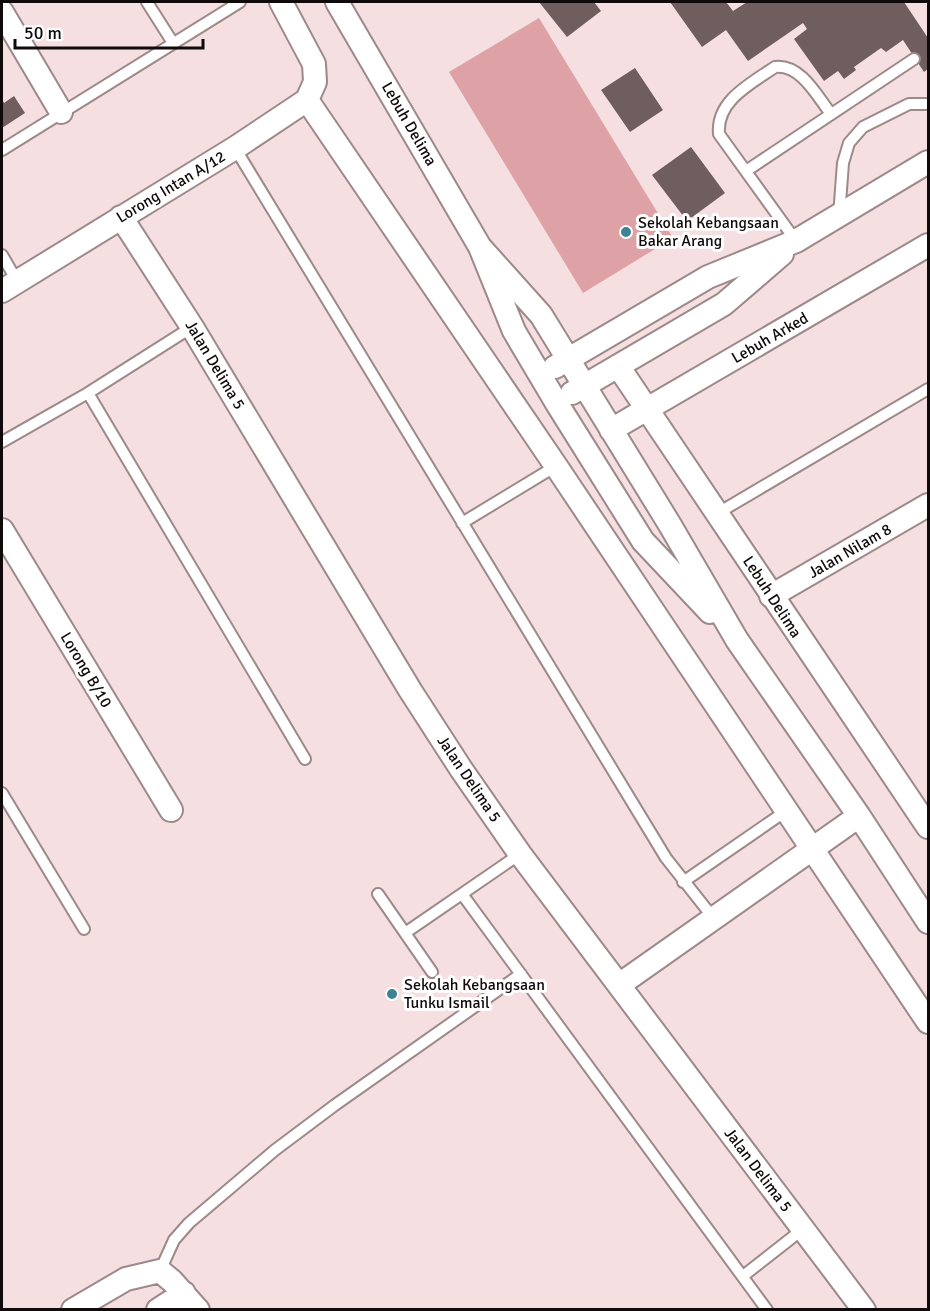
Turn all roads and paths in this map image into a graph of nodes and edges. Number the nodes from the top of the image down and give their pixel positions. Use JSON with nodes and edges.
{"nodes":[{"id":1,"x":147,"y":2,"type":"edge"},
{"id":2,"x":240,"y":2,"type":"edge"},
{"id":3,"x":281,"y":2,"type":"edge"},
{"id":4,"x":337,"y":2,"type":"edge"},
{"id":5,"x":2,"y":12,"type":"edge"},
{"id":6,"x":172,"y":43,"type":"junction"},
{"id":7,"x":914,"y":59,"type":"dead end"},
{"id":8,"x":307,"y":100,"type":"junction"},
{"id":9,"x":928,"y":104,"type":"edge"},
{"id":10,"x":61,"y":112,"type":"junction"},
{"id":11,"x":831,"y":114,"type":"junction"},
{"id":12,"x":235,"y":148,"type":"junction"},
{"id":13,"x":2,"y":150,"type":"edge"},
{"id":14,"x":928,"y":162,"type":"edge"},
{"id":15,"x":746,"y":171,"type":"junction"},
{"id":16,"x":839,"y":216,"type":"junction"},
{"id":17,"x":121,"y":217,"type":"junction"},
{"id":18,"x":796,"y":241,"type":"junction"},
{"id":19,"x":928,"y":245,"type":"edge"},
{"id":20,"x":480,"y":247,"type":"junction"},
{"id":21,"x":2,"y":255,"type":"edge"},
{"id":22,"x":9,"y":286,"type":"edge"},
{"id":23,"x":192,"y":327,"type":"junction"},
{"id":24,"x":568,"y":359,"type":"junction"},
{"id":25,"x":618,"y":366,"type":"junction"},
{"id":26,"x":541,"y":375,"type":"junction"},
{"id":27,"x":584,"y":386,"type":"junction"},
{"id":28,"x":928,"y":389,"type":"edge"},
{"id":29,"x":88,"y":393,"type":"junction"},
{"id":30,"x":556,"y":402,"type":"junction"},
{"id":31,"x":648,"y":409,"type":"junction"},
{"id":32,"x":610,"y":430,"type":"junction"},
{"id":33,"x":2,"y":442,"type":"edge"},
{"id":34,"x":556,"y":465,"type":"junction"},
{"id":35,"x":928,"y":505,"type":"edge"},
{"id":36,"x":718,"y":513,"type":"junction"},
{"id":37,"x":462,"y":523,"type":"junction"},
{"id":38,"x":2,"y":530,"type":"edge"},
{"id":39,"x":771,"y":596,"type":"junction"},
{"id":40,"x":737,"y":640,"type":"junction"},
{"id":41,"x":305,"y":759,"type":"dead end"},
{"id":42,"x":2,"y":793,"type":"edge"},
{"id":43,"x":171,"y":810,"type":"dead end"},
{"id":44,"x":786,"y":811,"type":"junction"},
{"id":45,"x":859,"y":816,"type":"junction"},
{"id":46,"x":928,"y":827,"type":"edge"},
{"id":47,"x":812,"y":850,"type":"junction"},
{"id":48,"x":520,"y":854,"type":"junction"},
{"id":49,"x":683,"y":882,"type":"junction"},
{"id":50,"x":378,"y":894,"type":"dead end"},
{"id":51,"x":462,"y":894,"type":"junction"},
{"id":52,"x":715,"y":920,"type":"junction"},
{"id":53,"x":928,"y":922,"type":"edge"},
{"id":54,"x":84,"y":929,"type":"dead end"},
{"id":55,"x":405,"y":933,"type":"junction"},
{"id":56,"x":432,"y":972,"type":"dead end"},
{"id":57,"x":521,"y":974,"type":"junction"},
{"id":58,"x":619,"y":985,"type":"junction"},
{"id":59,"x":928,"y":1022,"type":"edge"},
{"id":60,"x":802,"y":1228,"type":"junction"},
{"id":61,"x":160,"y":1272,"type":"junction"},
{"id":62,"x":743,"y":1276,"type":"junction"},
{"id":63,"x":191,"y":1301,"type":"edge"},
{"id":64,"x":73,"y":1310,"type":"edge"},
{"id":65,"x":158,"y":1310,"type":"edge"},
{"id":66,"x":767,"y":1310,"type":"edge"},
{"id":67,"x":864,"y":1310,"type":"edge"}],
"edges":[{"from":1,"to":6,"type":"lane"},
{"from":2,"to":6,"type":"lane"},
{"from":3,"to":8,"type":"street"},
{"from":4,"to":20,"type":"street","name":"Lebuh Delima"},
{"from":5,"to":10,"type":"street"},
{"from":6,"to":10,"type":"lane"},
{"from":7,"to":11,"type":"lane"},
{"from":8,"to":12,"type":"street","name":"Lorong Intan A/12"},
{"from":8,"to":34,"type":"street"},
{"from":9,"to":16,"type":"lane"},
{"from":10,"to":13,"type":"lane"},
{"from":11,"to":15,"type":"lane"},
{"from":11,"to":15,"type":"lane"},
{"from":12,"to":17,"type":"street","name":"Lorong Intan A/12"},
{"from":12,"to":37,"type":"lane"},
{"from":14,"to":16,"type":"street"},
{"from":15,"to":18,"type":"lane"},
{"from":16,"to":18,"type":"street"},
{"from":17,"to":22,"type":"street","name":"Lorong Intan A/12"},
{"from":17,"to":23,"type":"street","name":"Jalan Delima 5"},
{"from":18,"to":24,"type":"street"},
{"from":18,"to":25,"type":"street"},
{"from":19,"to":31,"type":"street","name":"Lebuh Arked"},
{"from":20,"to":24,"type":"street","name":"Lebuh Delima"},
{"from":20,"to":26,"type":"street","name":"Lebuh Delima"},
{"from":21,"to":22,"type":"lane"},
{"from":23,"to":29,"type":"lane"},
{"from":23,"to":48,"type":"street","name":"Jalan Delima 5"},
{"from":24,"to":26,"type":"street"},
{"from":24,"to":27,"type":"street","name":"Lebuh Delima"},
{"from":25,"to":27,"type":"street"},
{"from":25,"to":31,"type":"street","name":"Lebuh Delima"},
{"from":26,"to":30,"type":"street","name":"Lebuh Delima"},
{"from":27,"to":30,"type":"street"},
{"from":27,"to":32,"type":"street","name":"Lebuh Delima"},
{"from":28,"to":36,"type":"lane"},
{"from":29,"to":33,"type":"lane"},
{"from":29,"to":41,"type":"lane"},
{"from":30,"to":40,"type":"street","name":"Lebuh Delima"},
{"from":31,"to":32,"type":"street","name":"Lebuh Arked"},
{"from":31,"to":36,"type":"street","name":"Lebuh Delima"},
{"from":32,"to":40,"type":"street","name":"Lebuh Delima"},
{"from":34,"to":37,"type":"lane"},
{"from":34,"to":44,"type":"street"},
{"from":35,"to":39,"type":"street","name":"Jalan Nilam 8"},
{"from":36,"to":39,"type":"street","name":"Lebuh Delima"},
{"from":37,"to":49,"type":"lane"},
{"from":38,"to":43,"type":"street","name":"Lorong B/10"},
{"from":39,"to":46,"type":"street","name":"Lebuh Delima"},
{"from":40,"to":45,"type":"street","name":"Lebuh Delima"},
{"from":42,"to":54,"type":"lane"},
{"from":44,"to":47,"type":"street"},
{"from":44,"to":49,"type":"lane"},
{"from":45,"to":47,"type":"street"},
{"from":45,"to":53,"type":"street","name":"Lebuh Delima"},
{"from":47,"to":52,"type":"street"},
{"from":47,"to":59,"type":"street"},
{"from":48,"to":51,"type":"lane"},
{"from":48,"to":58,"type":"street","name":"Jalan Delima 5"},
{"from":49,"to":52,"type":"lane"},
{"from":50,"to":55,"type":"lane"},
{"from":51,"to":55,"type":"lane"},
{"from":51,"to":57,"type":"lane"},
{"from":52,"to":58,"type":"street"},
{"from":55,"to":56,"type":"lane"},
{"from":57,"to":61,"type":"lane"},
{"from":57,"to":62,"type":"lane"},
{"from":58,"to":60,"type":"street","name":"Jalan Delima 5"},
{"from":60,"to":62,"type":"lane"},
{"from":60,"to":67,"type":"street","name":"Jalan Delima 5"},
{"from":61,"to":63,"type":"street"},
{"from":61,"to":64,"type":"street"},
{"from":62,"to":66,"type":"lane"},
{"from":63,"to":65,"type":"street"}]}
